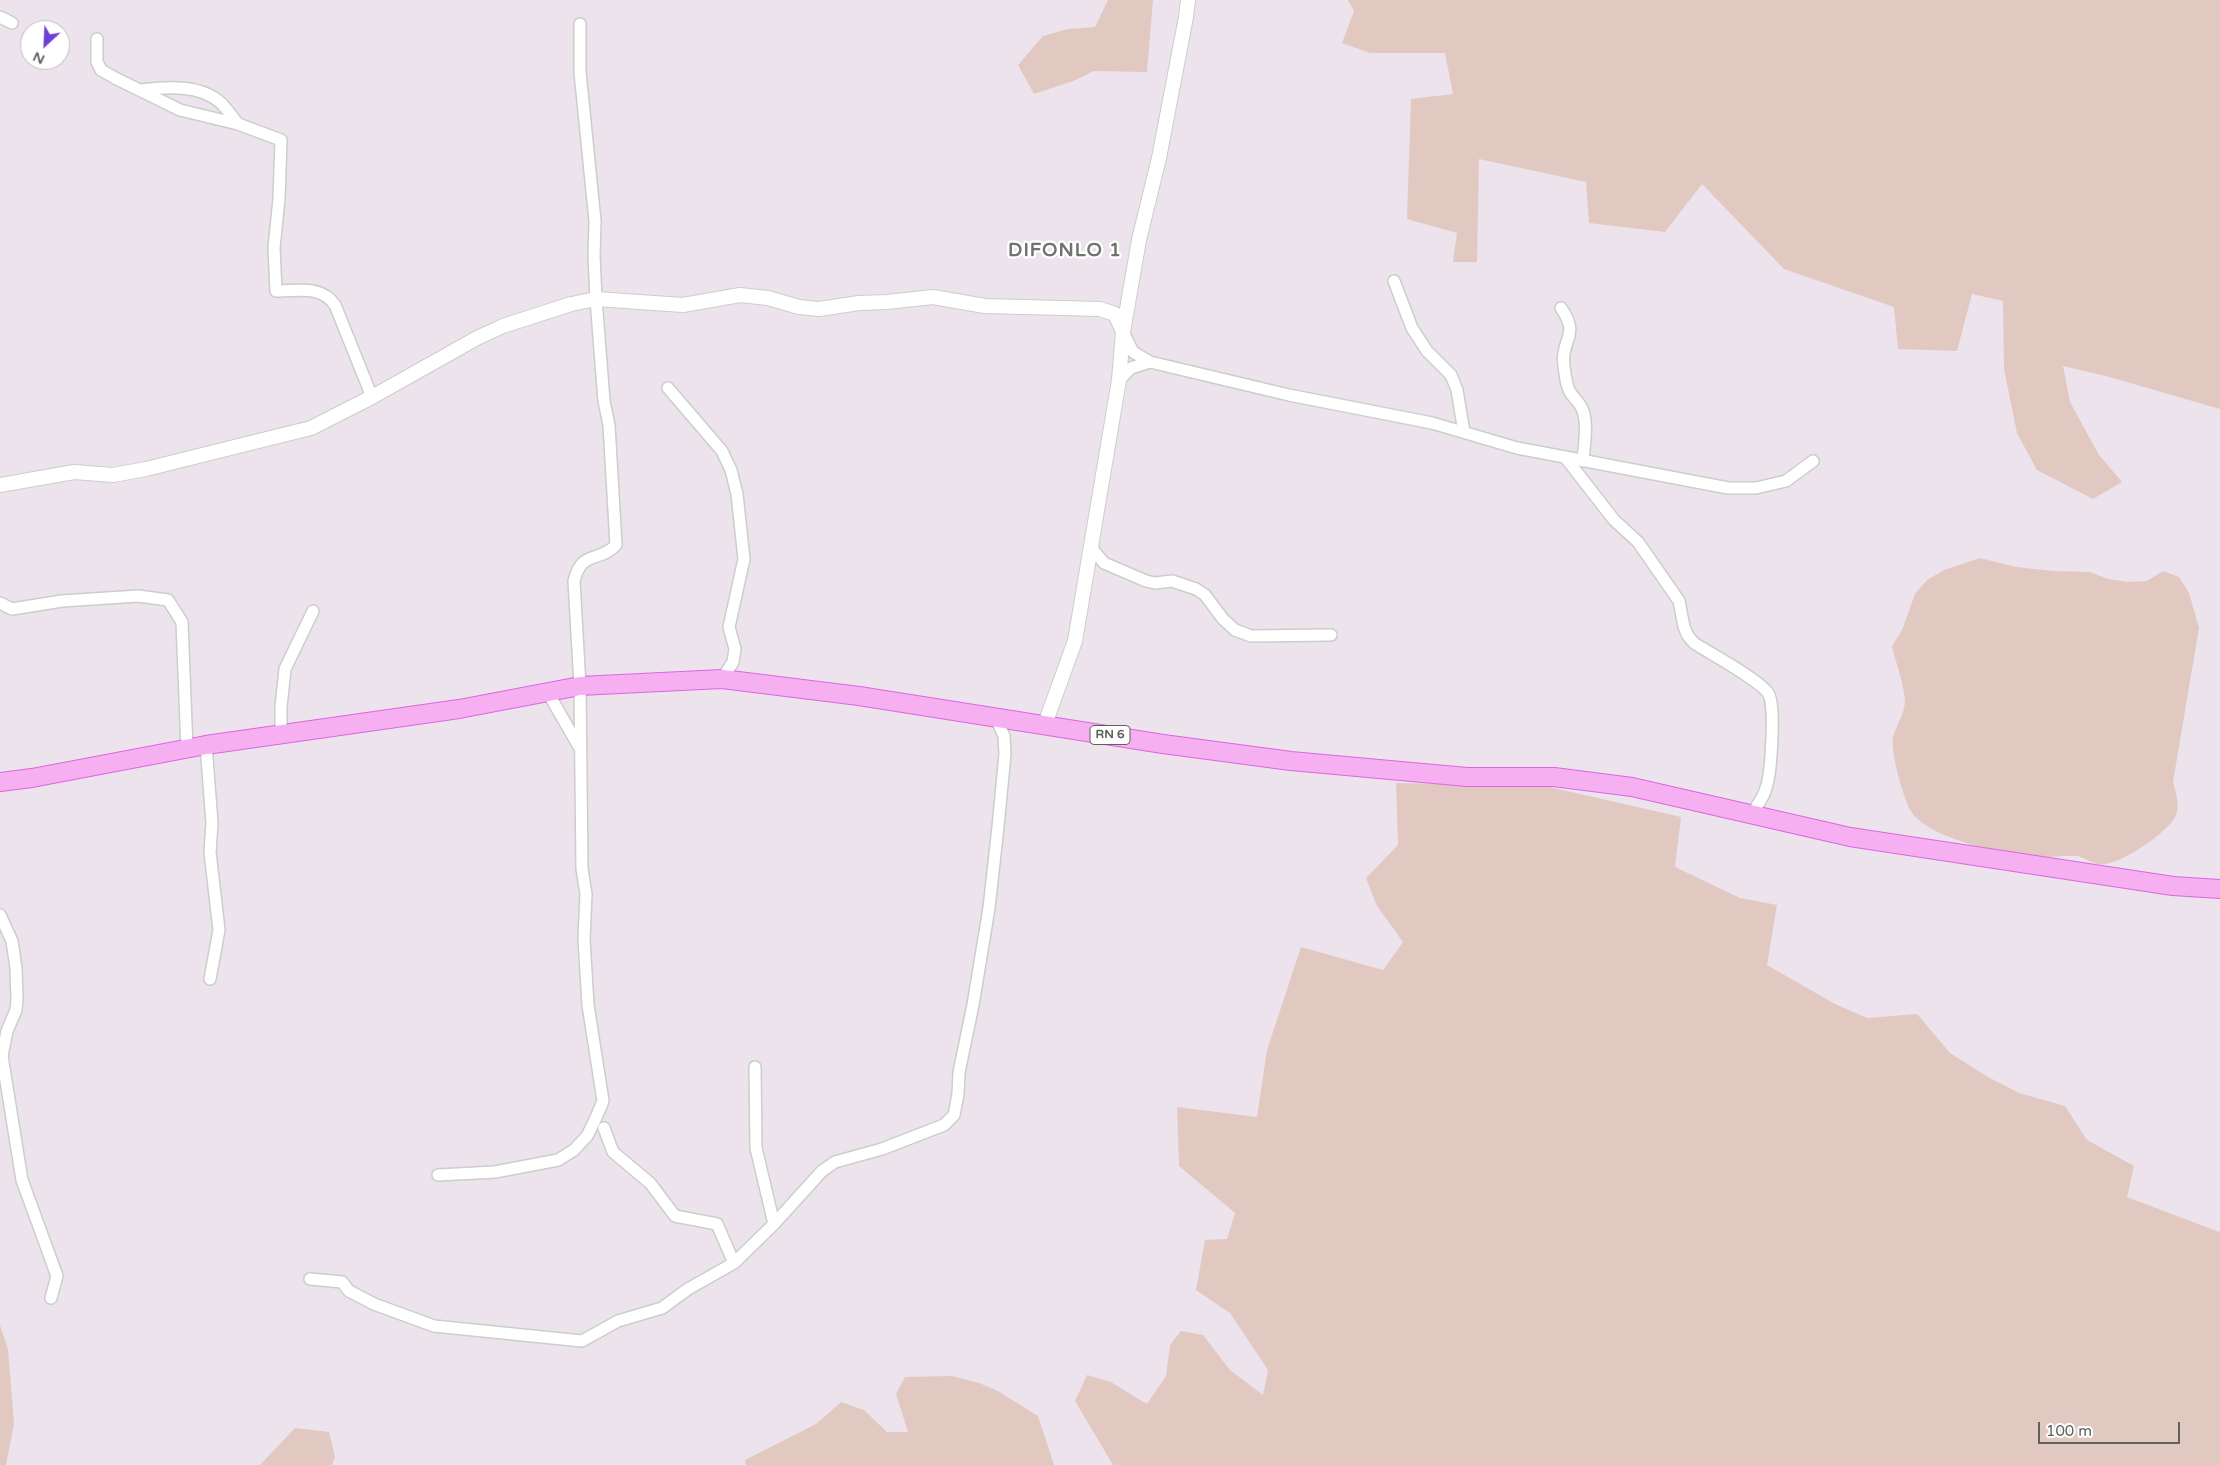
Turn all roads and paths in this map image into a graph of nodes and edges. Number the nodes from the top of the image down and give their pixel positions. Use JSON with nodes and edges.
{"nodes":[{"id":1,"x":1188,"y":0,"type":"edge"},
{"id":2,"x":0,"y":17,"type":"edge"},
{"id":3,"x":12,"y":23,"type":"dead end"},
{"id":4,"x":580,"y":24,"type":"dead end"},
{"id":5,"x":97,"y":39,"type":"dead end"},
{"id":6,"x":140,"y":90,"type":"junction"},
{"id":7,"x":238,"y":124,"type":"junction"},
{"id":8,"x":1394,"y":281,"type":"dead end"},
{"id":9,"x":596,"y":299,"type":"junction"},
{"id":10,"x":1561,"y":308,"type":"dead end"},
{"id":11,"x":1123,"y":332,"type":"junction"},
{"id":12,"x":1150,"y":362,"type":"junction"},
{"id":13,"x":1119,"y":380,"type":"junction"},
{"id":14,"x":668,"y":388,"type":"dead end"},
{"id":15,"x":372,"y":397,"type":"junction"},
{"id":16,"x":1464,"y":432,"type":"junction"},
{"id":17,"x":1565,"y":457,"type":"junction"},
{"id":18,"x":1813,"y":460,"type":"dead end"},
{"id":19,"x":1583,"y":461,"type":"junction"},
{"id":20,"x":0,"y":485,"type":"edge"},
{"id":21,"x":1091,"y":543,"type":"junction"},
{"id":22,"x":0,"y":603,"type":"edge"},
{"id":23,"x":313,"y":611,"type":"dead end"},
{"id":24,"x":1331,"y":635,"type":"dead end"},
{"id":25,"x":722,"y":678,"type":"junction"},
{"id":26,"x":580,"y":686,"type":"junction"},
{"id":27,"x":547,"y":691,"type":"junction"},
{"id":28,"x":996,"y":718,"type":"junction"},
{"id":29,"x":1045,"y":724,"type":"junction"},
{"id":30,"x":281,"y":735,"type":"junction"},
{"id":31,"x":206,"y":745,"type":"junction"},
{"id":32,"x":187,"y":749,"type":"junction"},
{"id":33,"x":580,"y":749,"type":"junction"},
{"id":34,"x":0,"y":782,"type":"edge"},
{"id":35,"x":1751,"y":815,"type":"junction"},
{"id":36,"x":2220,"y":889,"type":"edge"},
{"id":37,"x":0,"y":915,"type":"edge"},
{"id":38,"x":210,"y":979,"type":"dead end"},
{"id":39,"x":755,"y":1067,"type":"dead end"},
{"id":40,"x":604,"y":1128,"type":"dead end"},
{"id":41,"x":438,"y":1175,"type":"dead end"},
{"id":42,"x":774,"y":1224,"type":"junction"},
{"id":43,"x":734,"y":1263,"type":"junction"},
{"id":44,"x":310,"y":1279,"type":"dead end"},
{"id":45,"x":52,"y":1298,"type":"dead end"}],
"edges":[{"from":1,"to":11,"type":"street"},
{"from":2,"to":3,"type":"street"},
{"from":4,"to":9,"type":"street"},
{"from":5,"to":6,"type":"street"},
{"from":6,"to":7,"type":"street"},
{"from":6,"to":7,"type":"street"},
{"from":7,"to":15,"type":"street"},
{"from":8,"to":16,"type":"street"},
{"from":9,"to":11,"type":"street"},
{"from":9,"to":15,"type":"street"},
{"from":9,"to":26,"type":"street"},
{"from":10,"to":19,"type":"street"},
{"from":11,"to":12,"type":"street"},
{"from":11,"to":13,"type":"street"},
{"from":12,"to":13,"type":"street"},
{"from":12,"to":16,"type":"street"},
{"from":13,"to":21,"type":"street"},
{"from":14,"to":25,"type":"street"},
{"from":15,"to":20,"type":"street"},
{"from":16,"to":17,"type":"street"},
{"from":17,"to":19,"type":"street"},
{"from":17,"to":35,"type":"street"},
{"from":18,"to":19,"type":"street"},
{"from":21,"to":24,"type":"street"},
{"from":21,"to":29,"type":"street"},
{"from":22,"to":32,"type":"street"},
{"from":23,"to":30,"type":"street"},
{"from":25,"to":26,"type":"main road","number":"RN 6"},
{"from":25,"to":28,"type":"main road","number":"RN 6"},
{"from":26,"to":27,"type":"main road","number":"RN 6"},
{"from":26,"to":33,"type":"street"},
{"from":27,"to":30,"type":"main road","number":"RN 6"},
{"from":27,"to":33,"type":"street"},
{"from":28,"to":29,"type":"main road","number":"RN 6"},
{"from":28,"to":42,"type":"street"},
{"from":29,"to":35,"type":"main road","number":"RN 6"},
{"from":30,"to":31,"type":"main road","number":"RN 6"},
{"from":31,"to":32,"type":"main road","number":"RN 6"},
{"from":31,"to":38,"type":"street"},
{"from":32,"to":34,"type":"main road","number":"RN 6"},
{"from":33,"to":41,"type":"street"},
{"from":35,"to":36,"type":"main road","number":"RN 6"},
{"from":37,"to":45,"type":"street"},
{"from":39,"to":42,"type":"street"},
{"from":40,"to":43,"type":"street"},
{"from":42,"to":43,"type":"street"},
{"from":43,"to":44,"type":"street"}]}
